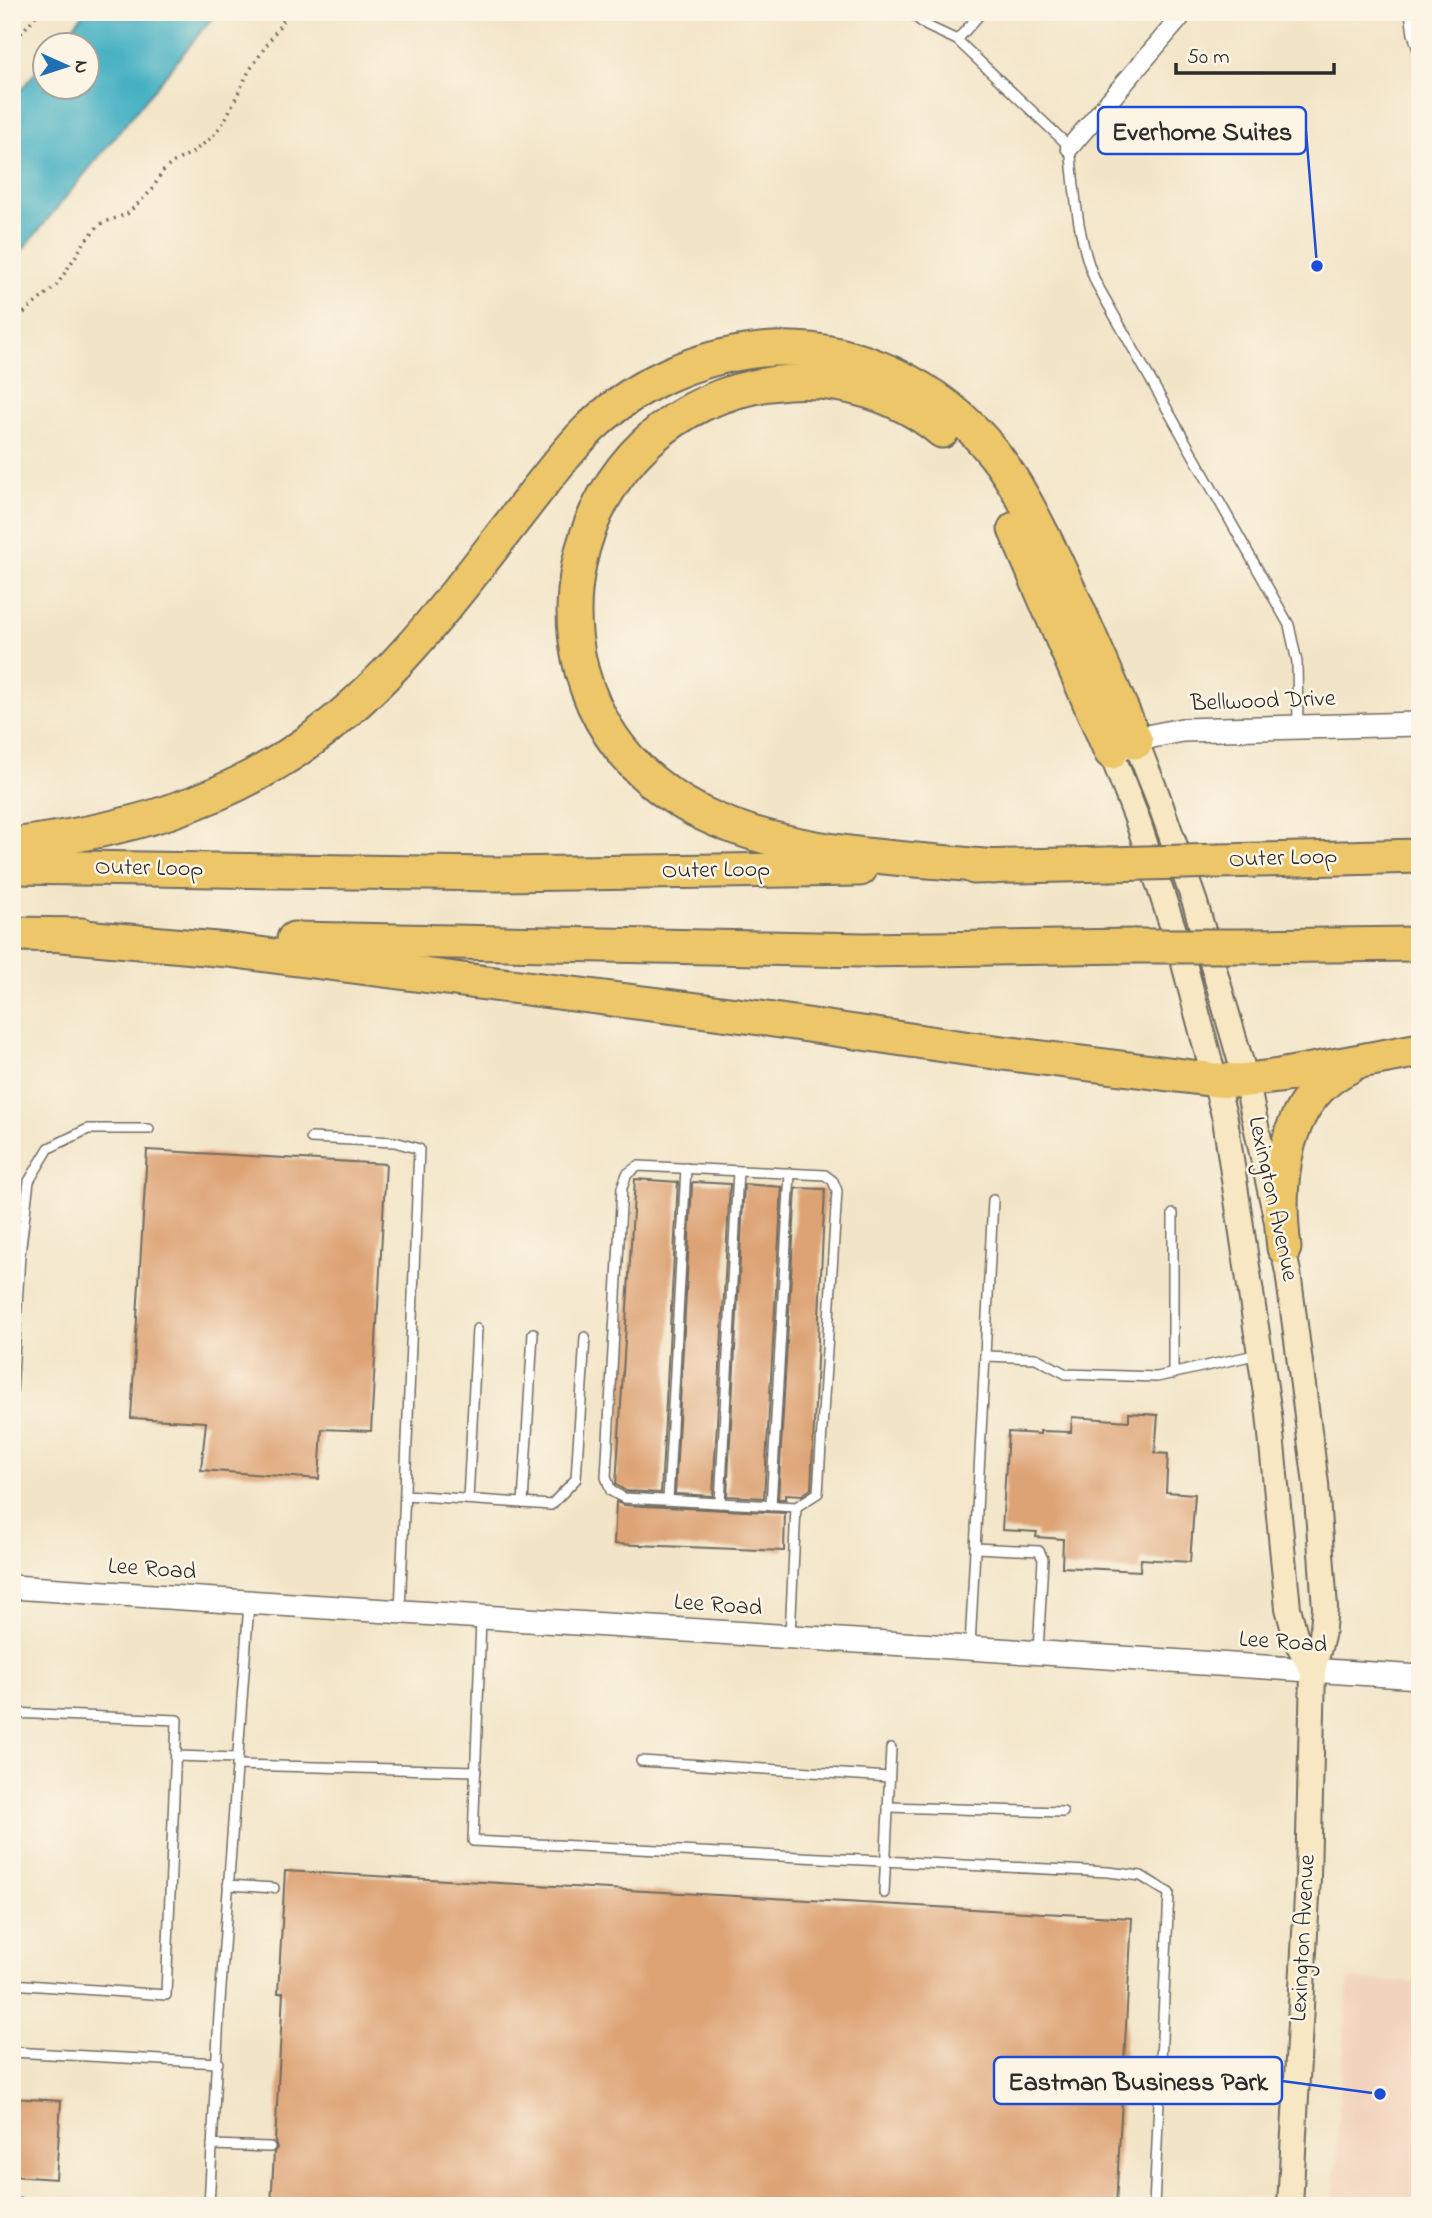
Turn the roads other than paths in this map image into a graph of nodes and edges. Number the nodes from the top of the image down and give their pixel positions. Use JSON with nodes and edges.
{"nodes":[{"id":1,"x":909,"y":12,"type":"edge"},
{"id":2,"x":982,"y":12,"type":"edge"},
{"id":3,"x":1185,"y":12,"type":"edge"},
{"id":4,"x":1410,"y":12,"type":"edge"},
{"id":5,"x":957,"y":40,"type":"junction"},
{"id":6,"x":1420,"y":56,"type":"edge"},
{"id":7,"x":1070,"y":147,"type":"junction"},
{"id":8,"x":1420,"y":724,"type":"edge"},
{"id":9,"x":1298,"y":727,"type":"junction"},
{"id":10,"x":1123,"y":747,"type":"junction"},
{"id":11,"x":12,"y":845,"type":"edge"},
{"id":12,"x":1420,"y":856,"type":"edge"},
{"id":13,"x":12,"y":867,"type":"edge"},
{"id":14,"x":994,"y":867,"type":"junction"},
{"id":15,"x":12,"y":934,"type":"edge"},
{"id":16,"x":62,"y":935,"type":"junction"},
{"id":17,"x":1420,"y":944,"type":"edge"},
{"id":18,"x":1420,"y":1050,"type":"edge"},
{"id":19,"x":1366,"y":1060,"type":"junction"},
{"id":20,"x":1231,"y":1080,"type":"junction"},
{"id":21,"x":149,"y":1129,"type":"dead end"},
{"id":22,"x":311,"y":1138,"type":"dead end"},
{"id":23,"x":686,"y":1168,"type":"junction"},
{"id":24,"x":738,"y":1171,"type":"junction"},
{"id":25,"x":790,"y":1173,"type":"junction"},
{"id":26,"x":993,"y":1200,"type":"dead end"},
{"id":27,"x":1173,"y":1214,"type":"dead end"},
{"id":28,"x":1284,"y":1248,"type":"junction"},
{"id":29,"x":477,"y":1329,"type":"dead end"},
{"id":30,"x":533,"y":1333,"type":"dead end"},
{"id":31,"x":585,"y":1337,"type":"dead end"},
{"id":32,"x":1261,"y":1353,"type":"junction"},
{"id":33,"x":985,"y":1356,"type":"junction"},
{"id":34,"x":1173,"y":1374,"type":"junction"},
{"id":35,"x":12,"y":1393,"type":"edge"},
{"id":36,"x":405,"y":1495,"type":"junction"},
{"id":37,"x":468,"y":1499,"type":"junction"},
{"id":38,"x":668,"y":1500,"type":"junction"},
{"id":39,"x":523,"y":1503,"type":"junction"},
{"id":40,"x":720,"y":1503,"type":"junction"},
{"id":41,"x":771,"y":1506,"type":"junction"},
{"id":42,"x":796,"y":1507,"type":"junction"},
{"id":43,"x":975,"y":1548,"type":"junction"},
{"id":44,"x":12,"y":1587,"type":"edge"},
{"id":45,"x":249,"y":1603,"type":"junction"},
{"id":46,"x":400,"y":1613,"type":"junction"},
{"id":47,"x":481,"y":1618,"type":"junction"},
{"id":48,"x":790,"y":1637,"type":"junction"},
{"id":49,"x":970,"y":1649,"type":"junction"},
{"id":50,"x":1038,"y":1653,"type":"junction"},
{"id":51,"x":1313,"y":1671,"type":"junction"},
{"id":52,"x":1420,"y":1677,"type":"edge"},
{"id":53,"x":12,"y":1713,"type":"edge"},
{"id":54,"x":891,"y":1748,"type":"dead end"},
{"id":55,"x":176,"y":1756,"type":"junction"},
{"id":56,"x":641,"y":1761,"type":"dead end"},
{"id":57,"x":237,"y":1762,"type":"junction"},
{"id":58,"x":476,"y":1771,"type":"junction"},
{"id":59,"x":890,"y":1777,"type":"junction"},
{"id":60,"x":888,"y":1807,"type":"junction"},
{"id":61,"x":1063,"y":1812,"type":"dead end"},
{"id":62,"x":884,"y":1861,"type":"junction"},
{"id":63,"x":228,"y":1885,"type":"junction"},
{"id":64,"x":274,"y":1888,"type":"dead end"},
{"id":65,"x":884,"y":1893,"type":"dead end"},
{"id":66,"x":12,"y":1984,"type":"edge"},
{"id":67,"x":12,"y":2052,"type":"edge"},
{"id":68,"x":218,"y":2063,"type":"junction"},
{"id":69,"x":212,"y":2145,"type":"junction"},
{"id":70,"x":270,"y":2147,"type":"dead end"},
{"id":71,"x":12,"y":2203,"type":"edge"},
{"id":72,"x":45,"y":2206,"type":"edge"},
{"id":73,"x":209,"y":2206,"type":"edge"},
{"id":74,"x":1154,"y":2206,"type":"edge"},
{"id":75,"x":1290,"y":2206,"type":"edge"}],
"edges":[{"from":1,"to":5,"type":"lane"},
{"from":2,"to":5,"type":"lane"},
{"from":3,"to":7,"type":"street"},
{"from":4,"to":6,"type":"lane"},
{"from":5,"to":7,"type":"lane"},
{"from":7,"to":9,"type":"lane"},
{"from":8,"to":9,"type":"street","name":"Bellwood Drive"},
{"from":9,"to":10,"type":"street","name":"Bellwood Drive"},
{"from":10,"to":11,"type":"highway"},
{"from":10,"to":14,"type":"highway"},
{"from":10,"to":20,"type":"main road","name":"Lexington Avenue"},
{"from":12,"to":14,"type":"highway","name":"Outer Loop","bridge":true},
{"from":13,"to":14,"type":"highway","name":"Outer Loop"},
{"from":15,"to":16,"type":"highway"},
{"from":16,"to":17,"type":"highway","bridge":true},
{"from":16,"to":20,"type":"highway"},
{"from":18,"to":19,"type":"highway"},
{"from":19,"to":20,"type":"highway"},
{"from":19,"to":28,"type":"highway"},
{"from":20,"to":28,"type":"main road","name":"Lexington Avenue"},
{"from":20,"to":32,"type":"main road","name":"Lexington Avenue"},
{"from":21,"to":35,"type":"lane"},
{"from":22,"to":36,"type":"lane"},
{"from":23,"to":24,"type":"lane"},
{"from":23,"to":38,"type":"lane"},
{"from":23,"to":38,"type":"lane"},
{"from":24,"to":25,"type":"lane"},
{"from":24,"to":40,"type":"lane"},
{"from":25,"to":41,"type":"lane"},
{"from":25,"to":42,"type":"lane"},
{"from":26,"to":33,"type":"lane"},
{"from":27,"to":34,"type":"lane"},
{"from":28,"to":51,"type":"main road","name":"Lexington Avenue"},
{"from":29,"to":37,"type":"lane"},
{"from":30,"to":39,"type":"lane"},
{"from":31,"to":39,"type":"lane"},
{"from":32,"to":34,"type":"lane"},
{"from":32,"to":51,"type":"main road","name":"Lexington Avenue"},
{"from":33,"to":34,"type":"lane"},
{"from":33,"to":43,"type":"lane"},
{"from":36,"to":37,"type":"lane"},
{"from":36,"to":46,"type":"lane"},
{"from":37,"to":39,"type":"lane"},
{"from":38,"to":40,"type":"lane"},
{"from":40,"to":41,"type":"lane"},
{"from":41,"to":42,"type":"lane"},
{"from":42,"to":48,"type":"lane"},
{"from":43,"to":49,"type":"lane"},
{"from":43,"to":50,"type":"lane"},
{"from":44,"to":45,"type":"street","name":"Lee Road"},
{"from":45,"to":46,"type":"street","name":"Lee Road"},
{"from":45,"to":57,"type":"lane"},
{"from":46,"to":47,"type":"street","name":"Lee Road"},
{"from":47,"to":48,"type":"street","name":"Lee Road"},
{"from":47,"to":58,"type":"lane"},
{"from":48,"to":49,"type":"street","name":"Lee Road"},
{"from":49,"to":50,"type":"street","name":"Lee Road"},
{"from":50,"to":51,"type":"street","name":"Lee Road"},
{"from":51,"to":52,"type":"street","name":"Lee Road"},
{"from":51,"to":75,"type":"main road","name":"Lexington Avenue"},
{"from":53,"to":55,"type":"lane"},
{"from":54,"to":59,"type":"lane"},
{"from":55,"to":57,"type":"lane"},
{"from":55,"to":66,"type":"lane"},
{"from":56,"to":59,"type":"lane"},
{"from":57,"to":58,"type":"lane"},
{"from":57,"to":63,"type":"lane"},
{"from":58,"to":62,"type":"lane"},
{"from":59,"to":60,"type":"lane"},
{"from":60,"to":61,"type":"lane"},
{"from":60,"to":62,"type":"lane"},
{"from":62,"to":65,"type":"lane"},
{"from":62,"to":74,"type":"lane"},
{"from":63,"to":64,"type":"lane"},
{"from":63,"to":68,"type":"lane"},
{"from":67,"to":68,"type":"lane"},
{"from":68,"to":69,"type":"lane"},
{"from":69,"to":70,"type":"lane"},
{"from":69,"to":73,"type":"lane"},
{"from":71,"to":72,"type":"lane"}]}
